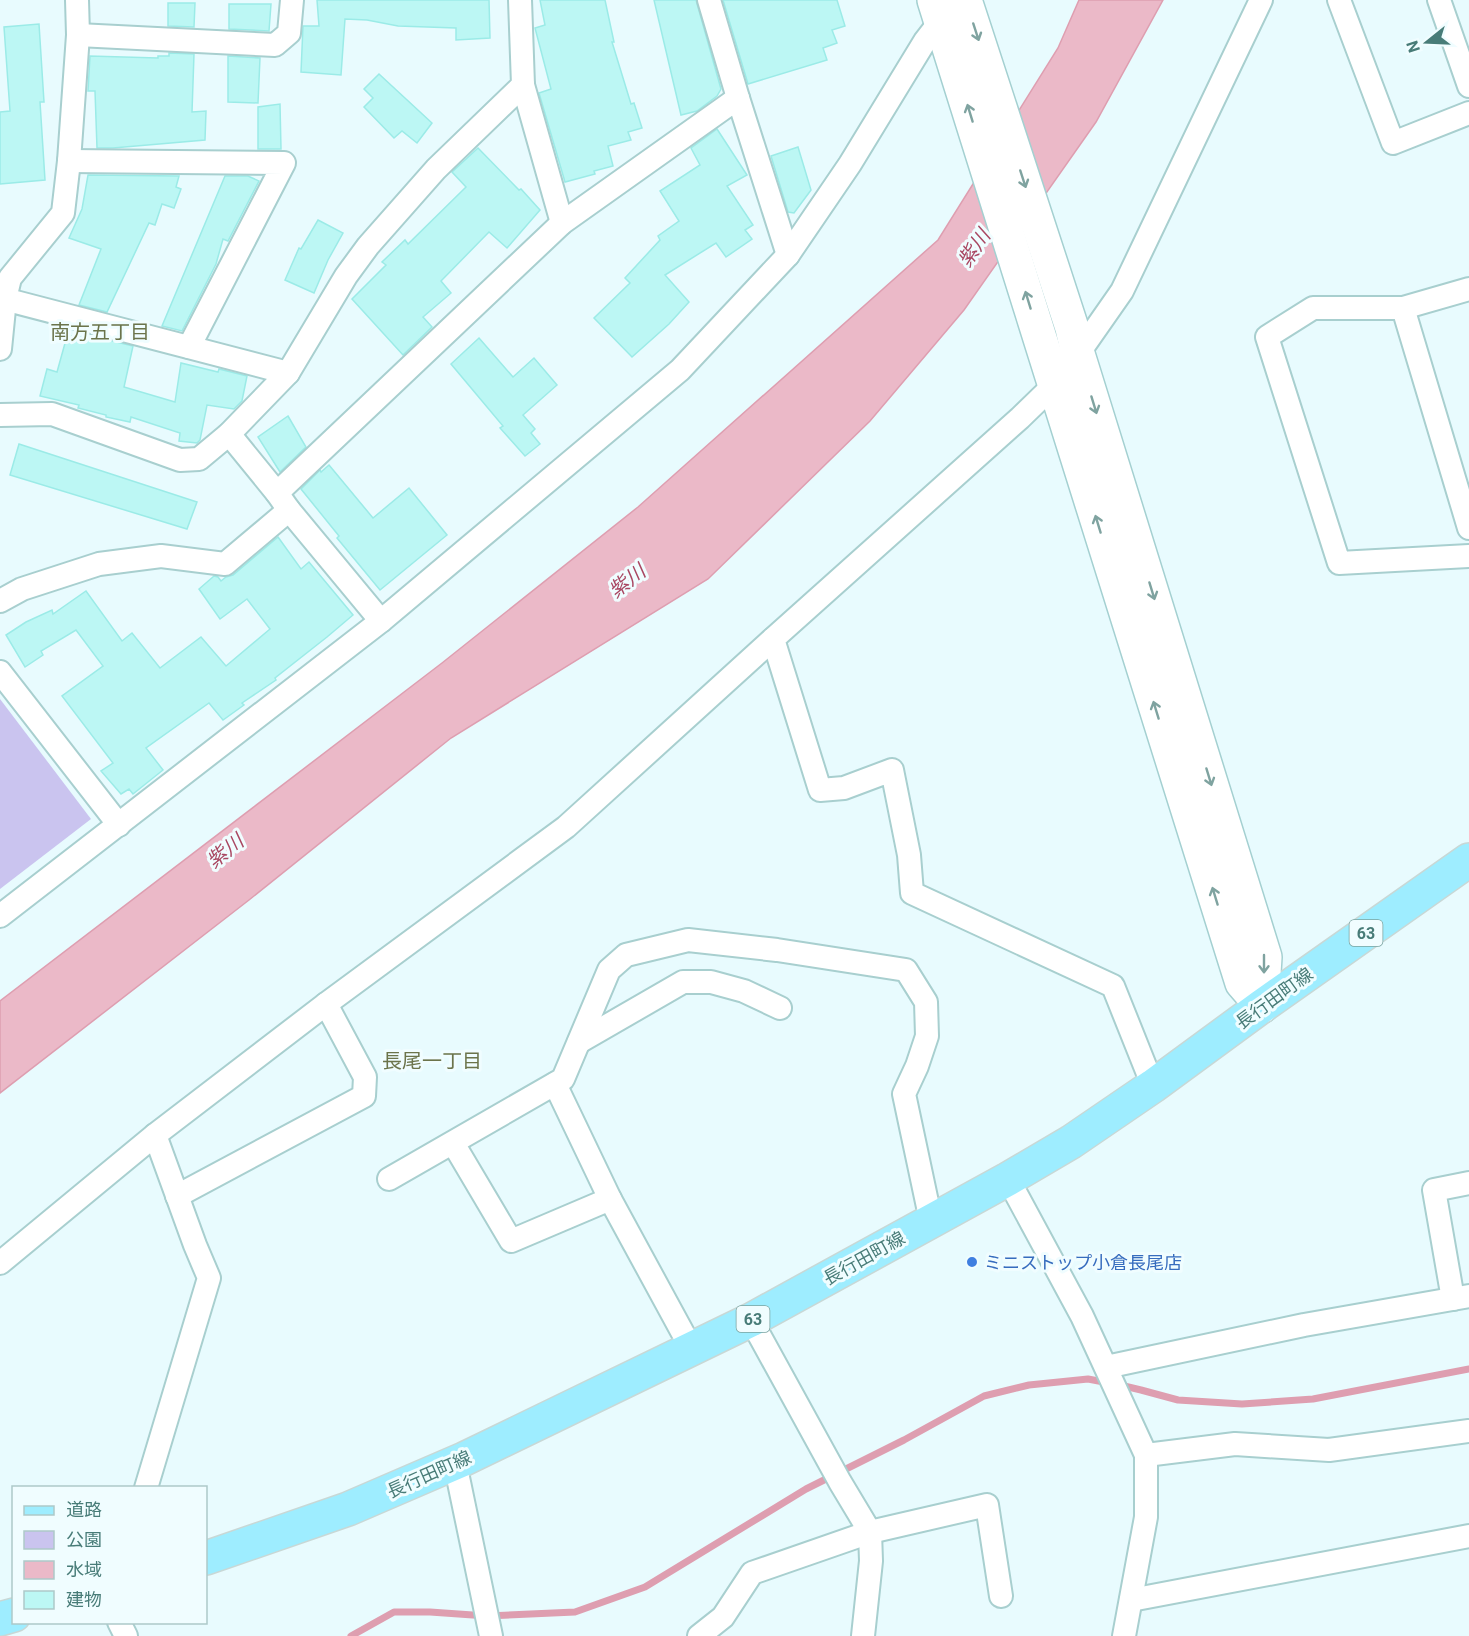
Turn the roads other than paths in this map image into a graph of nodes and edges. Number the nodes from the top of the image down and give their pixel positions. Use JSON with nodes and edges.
{"nodes":[{"id":1,"x":77,"y":0,"type":"edge"},
{"id":2,"x":292,"y":0,"type":"edge"},
{"id":3,"x":520,"y":0,"type":"edge"},
{"id":4,"x":709,"y":0,"type":"edge"},
{"id":5,"x":966,"y":0,"type":"edge"},
{"id":6,"x":1261,"y":0,"type":"edge"},
{"id":7,"x":1339,"y":0,"type":"edge"},
{"id":8,"x":1439,"y":0,"type":"edge"},
{"id":9,"x":944,"y":7,"type":"edge"},
{"id":10,"x":78,"y":35,"type":"junction"},
{"id":11,"x":972,"y":69,"type":"junction"},
{"id":12,"x":523,"y":85,"type":"junction"},
{"id":13,"x":1469,"y":86,"type":"edge"},
{"id":14,"x":738,"y":98,"type":"junction"},
{"id":15,"x":1469,"y":113,"type":"edge"},
{"id":16,"x":69,"y":161,"type":"junction"},
{"id":17,"x":562,"y":223,"type":"junction"},
{"id":18,"x":788,"y":255,"type":"junction"},
{"id":19,"x":1469,"y":289,"type":"edge"},
{"id":20,"x":3,"y":299,"type":"edge"},
{"id":21,"x":1403,"y":308,"type":"junction"},
{"id":22,"x":1075,"y":341,"type":"junction"},
{"id":23,"x":189,"y":347,"type":"junction"},
{"id":24,"x":0,"y":349,"type":"edge"},
{"id":25,"x":1050,"y":370,"type":"junction"},
{"id":26,"x":288,"y":373,"type":"junction"},
{"id":27,"x":0,"y":415,"type":"edge"},
{"id":28,"x":229,"y":434,"type":"junction"},
{"id":29,"x":283,"y":502,"type":"junction"},
{"id":30,"x":1469,"y":528,"type":"edge"},
{"id":31,"x":1469,"y":556,"type":"edge"},
{"id":32,"x":0,"y":601,"type":"edge"},
{"id":33,"x":381,"y":621,"type":"junction"},
{"id":34,"x":772,"y":639,"type":"junction"},
{"id":35,"x":0,"y":672,"type":"edge"},
{"id":36,"x":119,"y":825,"type":"junction"},
{"id":37,"x":1469,"y":860,"type":"edge"},
{"id":38,"x":0,"y":916,"type":"edge"},
{"id":39,"x":326,"y":1004,"type":"junction"},
{"id":40,"x":1262,"y":1006,"type":"junction"},
{"id":41,"x":780,"y":1008,"type":"dead end"},
{"id":42,"x":579,"y":1042,"type":"junction"},
{"id":43,"x":555,"y":1084,"type":"junction"},
{"id":44,"x":1153,"y":1086,"type":"junction"},
{"id":45,"x":154,"y":1135,"type":"junction"},
{"id":46,"x":453,"y":1143,"type":"junction"},
{"id":47,"x":389,"y":1179,"type":"dead end"},
{"id":48,"x":1008,"y":1179,"type":"junction"},
{"id":49,"x":1469,"y":1183,"type":"edge"},
{"id":50,"x":177,"y":1196,"type":"junction"},
{"id":51,"x":610,"y":1199,"type":"junction"},
{"id":52,"x":931,"y":1221,"type":"junction"},
{"id":53,"x":0,"y":1263,"type":"edge"},
{"id":54,"x":1461,"y":1298,"type":"edge"},
{"id":55,"x":751,"y":1320,"type":"junction"},
{"id":56,"x":692,"y":1348,"type":"junction"},
{"id":57,"x":1106,"y":1368,"type":"junction"},
{"id":58,"x":1469,"y":1431,"type":"edge"},
{"id":59,"x":1146,"y":1455,"type":"junction"},
{"id":60,"x":456,"y":1463,"type":"junction"},
{"id":61,"x":147,"y":1486,"type":"edge"},
{"id":62,"x":870,"y":1532,"type":"junction"},
{"id":63,"x":1469,"y":1536,"type":"edge"},
{"id":64,"x":207,"y":1558,"type":"edge"},
{"id":65,"x":1001,"y":1596,"type":"dead end"},
{"id":66,"x":1131,"y":1600,"type":"junction"},
{"id":67,"x":491,"y":1636,"type":"edge"},
{"id":68,"x":699,"y":1636,"type":"edge"},
{"id":69,"x":863,"y":1636,"type":"edge"},
{"id":70,"x":1124,"y":1636,"type":"edge"}],
"edges":[{"from":1,"to":10,"type":"street"},
{"from":2,"to":10,"type":"street"},
{"from":3,"to":12,"type":"street"},
{"from":4,"to":14,"type":"street"},
{"from":5,"to":11,"type":"street","one_way":true},
{"from":6,"to":22,"type":"street"},
{"from":7,"to":15,"type":"street"},
{"from":8,"to":13,"type":"street"},
{"from":9,"to":11,"type":"street"},
{"from":9,"to":18,"type":"street"},
{"from":10,"to":16,"type":"street"},
{"from":11,"to":22,"type":"street","one_way":true},
{"from":25,"to":11,"type":"street","one_way":true},
{"from":12,"to":17,"type":"street"},
{"from":12,"to":26,"type":"street"},
{"from":14,"to":17,"type":"street"},
{"from":14,"to":18,"type":"street"},
{"from":16,"to":20,"type":"street"},
{"from":16,"to":23,"type":"street"},
{"from":17,"to":29,"type":"street"},
{"from":18,"to":33,"type":"street"},
{"from":19,"to":21,"type":"street"},
{"from":20,"to":23,"type":"street"},
{"from":20,"to":24,"type":"street"},
{"from":21,"to":30,"type":"street"},
{"from":21,"to":31,"type":"street"},
{"from":22,"to":25,"type":"street"},
{"from":22,"to":40,"type":"street","one_way":true},
{"from":23,"to":26,"type":"street"},
{"from":25,"to":34,"type":"street"},
{"from":40,"to":25,"type":"street","one_way":true},
{"from":26,"to":28,"type":"street"},
{"from":27,"to":28,"type":"street"},
{"from":28,"to":29,"type":"street"},
{"from":29,"to":32,"type":"street"},
{"from":29,"to":33,"type":"street"},
{"from":33,"to":36,"type":"street"},
{"from":34,"to":39,"type":"street"},
{"from":34,"to":44,"type":"street"},
{"from":35,"to":36,"type":"street"},
{"from":36,"to":38,"type":"street"},
{"from":37,"to":40,"type":"main road","name":"長行田町線","number":"63"},
{"from":39,"to":45,"type":"street"},
{"from":39,"to":50,"type":"street"},
{"from":40,"to":44,"type":"main road","name":"長行田町線","number":"63"},
{"from":41,"to":42,"type":"street"},
{"from":42,"to":43,"type":"street"},
{"from":42,"to":52,"type":"street"},
{"from":43,"to":46,"type":"street"},
{"from":43,"to":51,"type":"street"},
{"from":44,"to":48,"type":"main road","name":"長行田町線","number":"63"},
{"from":45,"to":50,"type":"street"},
{"from":45,"to":53,"type":"street"},
{"from":46,"to":47,"type":"street"},
{"from":46,"to":51,"type":"street"},
{"from":48,"to":52,"type":"main road","name":"長行田町線","number":"63"},
{"from":48,"to":57,"type":"street"},
{"from":49,"to":54,"type":"street"},
{"from":50,"to":61,"type":"street"},
{"from":51,"to":56,"type":"street"},
{"from":52,"to":55,"type":"main road","name":"長行田町線","number":"63"},
{"from":54,"to":57,"type":"street"},
{"from":55,"to":56,"type":"main road","name":"長行田町線","number":"63"},
{"from":55,"to":62,"type":"street"},
{"from":56,"to":60,"type":"main road","name":"長行田町線","number":"63"},
{"from":57,"to":59,"type":"street"},
{"from":58,"to":59,"type":"street"},
{"from":59,"to":66,"type":"street"},
{"from":60,"to":64,"type":"main road","name":"長行田町線","number":"63"},
{"from":60,"to":67,"type":"street"},
{"from":62,"to":65,"type":"street"},
{"from":62,"to":68,"type":"street"},
{"from":62,"to":69,"type":"street"},
{"from":63,"to":66,"type":"street"},
{"from":66,"to":70,"type":"street"}]}
